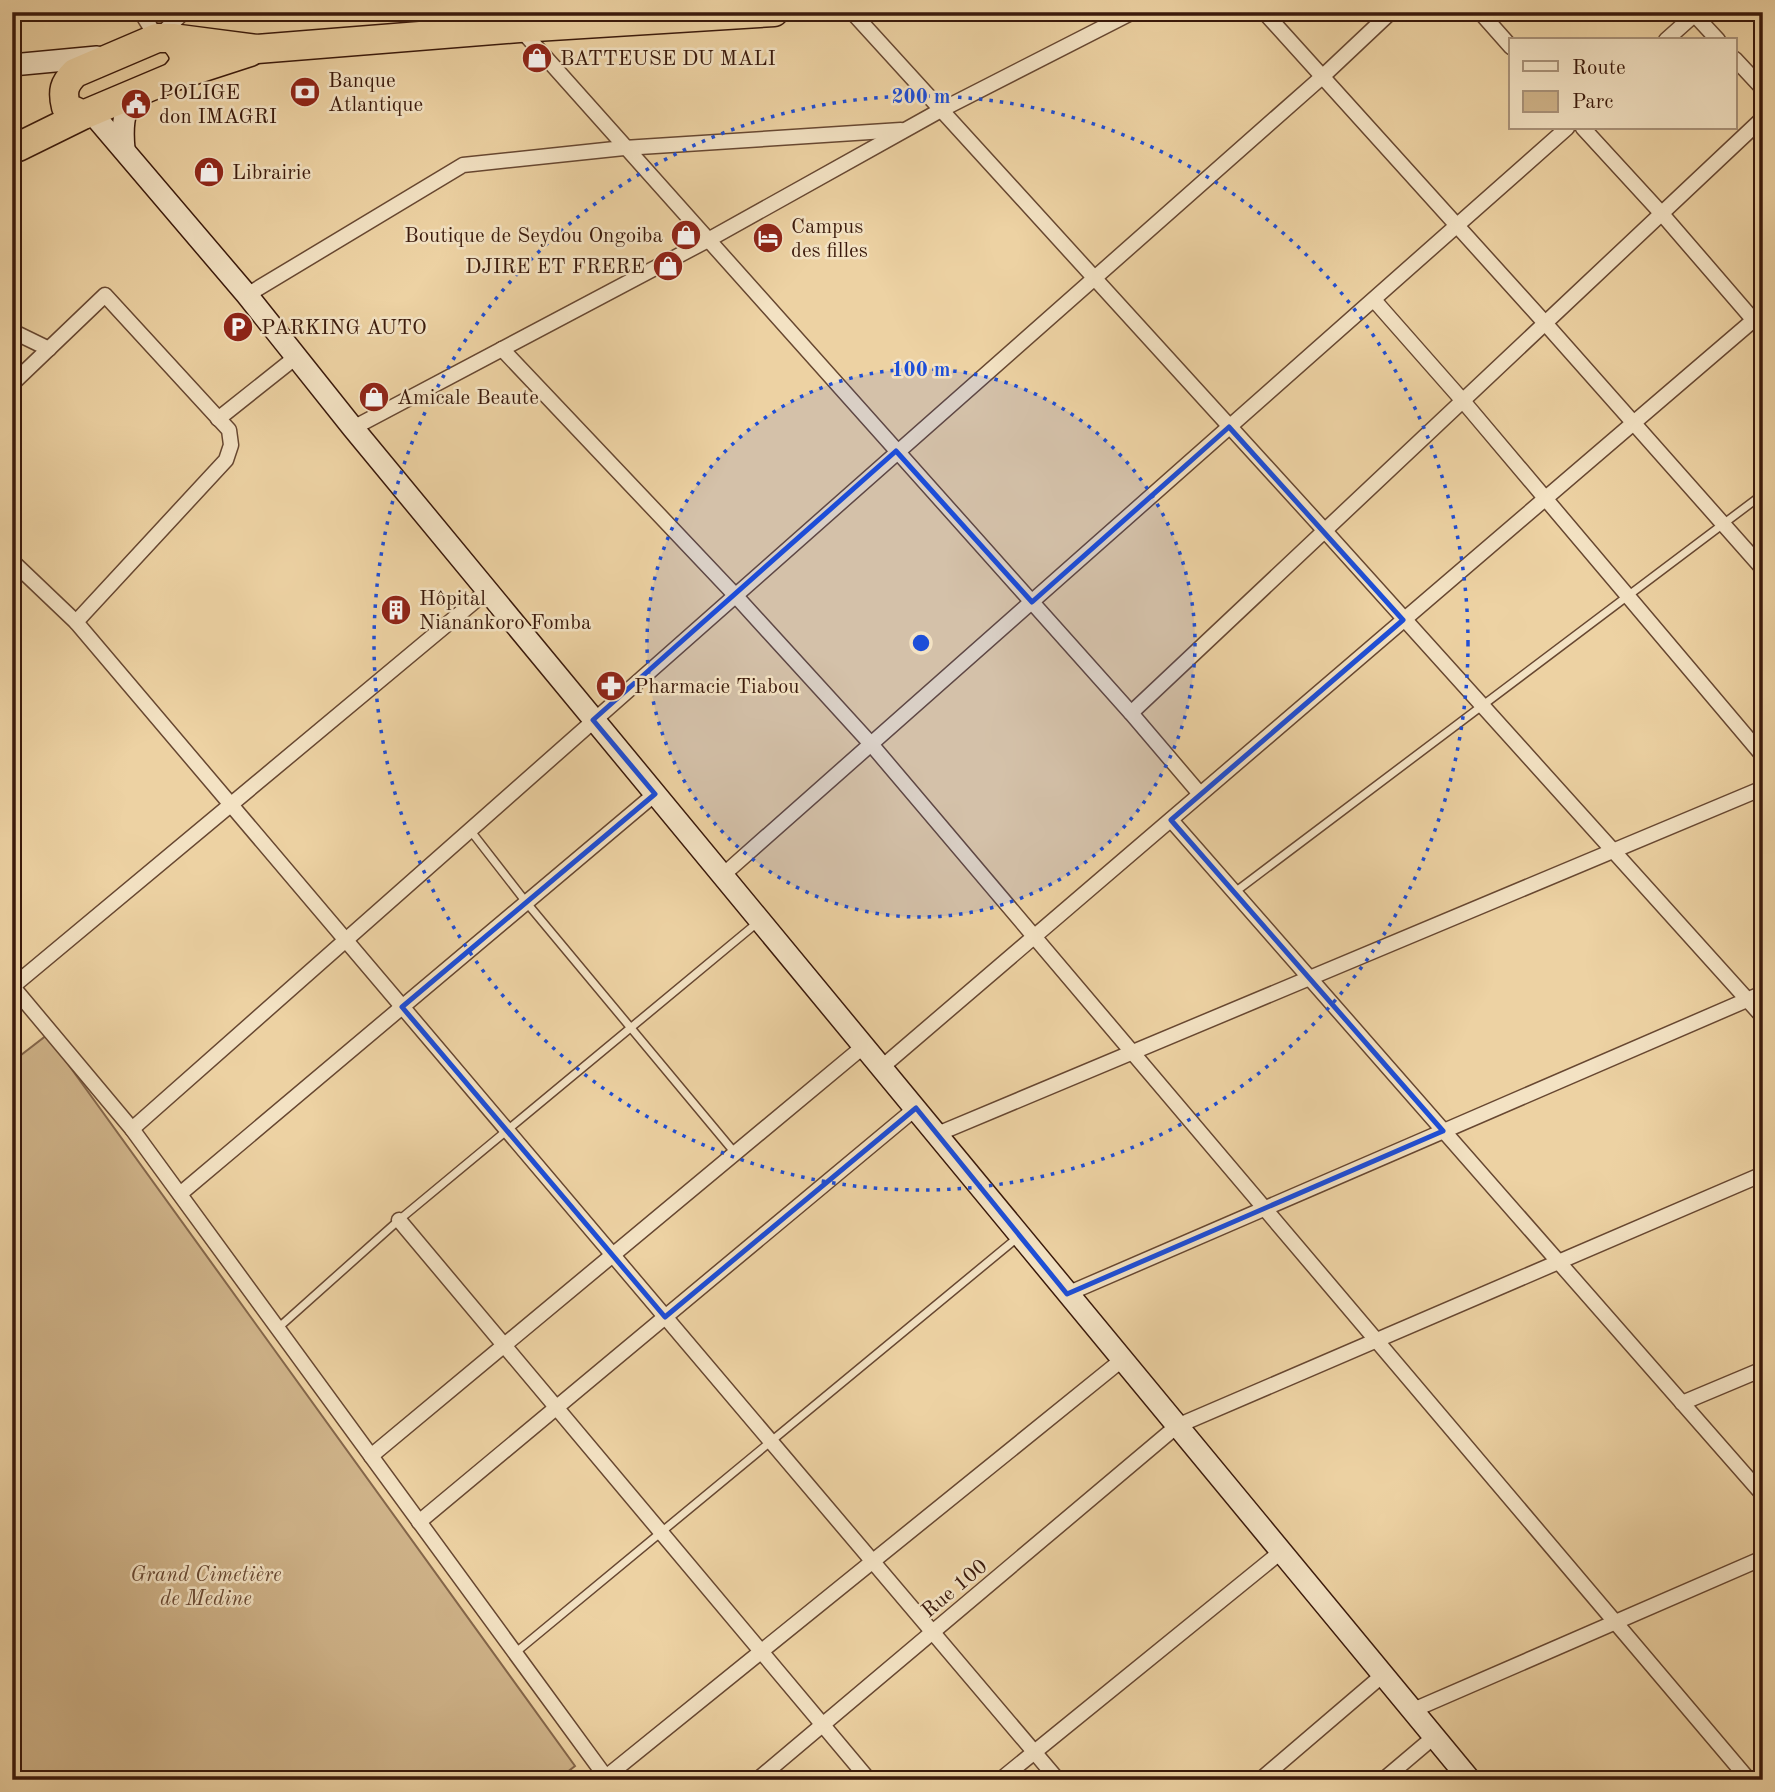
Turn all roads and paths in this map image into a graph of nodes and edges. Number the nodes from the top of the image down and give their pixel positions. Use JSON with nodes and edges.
{"nodes":[{"id":1,"x":141,"y":12,"type":"edge"},
{"id":2,"x":184,"y":12,"type":"edge"},
{"id":3,"x":774,"y":12,"type":"edge"},
{"id":4,"x":852,"y":12,"type":"edge"},
{"id":5,"x":1133,"y":12,"type":"edge"},
{"id":6,"x":1264,"y":12,"type":"edge"},
{"id":7,"x":1391,"y":12,"type":"edge"},
{"id":8,"x":1480,"y":12,"type":"edge"},
{"id":9,"x":1693,"y":14,"type":"edge"},
{"id":10,"x":512,"y":20,"type":"edge"},
{"id":11,"x":165,"y":38,"type":"junction"},
{"id":12,"x":1668,"y":38,"type":"edge"},
{"id":13,"x":1716,"y":38,"type":"edge"},
{"id":14,"x":1509,"y":45,"type":"edge"},
{"id":15,"x":257,"y":49,"type":"junction"},
{"id":16,"x":115,"y":56,"type":"junction"},
{"id":17,"x":1736,"y":60,"type":"edge"},
{"id":18,"x":12,"y":65,"type":"edge"},
{"id":19,"x":173,"y":77,"type":"junction"},
{"id":20,"x":1322,"y":77,"type":"junction"},
{"id":21,"x":65,"y":83,"type":"junction"},
{"id":22,"x":1763,"y":89,"type":"edge"},
{"id":23,"x":132,"y":95,"type":"junction"},
{"id":24,"x":941,"y":110,"type":"junction"},
{"id":25,"x":87,"y":114,"type":"junction"},
{"id":26,"x":1763,"y":118,"type":"edge"},
{"id":27,"x":905,"y":130,"type":"junction"},
{"id":28,"x":1564,"y":130,"type":"edge"},
{"id":29,"x":1585,"y":130,"type":"edge"},
{"id":30,"x":624,"y":148,"type":"junction"},
{"id":31,"x":124,"y":149,"type":"junction"},
{"id":32,"x":15,"y":150,"type":"edge"},
{"id":33,"x":1662,"y":214,"type":"junction"},
{"id":34,"x":1456,"y":226,"type":"junction"},
{"id":35,"x":708,"y":240,"type":"junction"},
{"id":36,"x":1093,"y":278,"type":"junction"},
{"id":37,"x":247,"y":295,"type":"junction"},
{"id":38,"x":1374,"y":300,"type":"junction"},
{"id":39,"x":1760,"y":321,"type":"edge"},
{"id":40,"x":1545,"y":323,"type":"junction"},
{"id":41,"x":12,"y":331,"type":"edge"},
{"id":42,"x":48,"y":349,"type":"junction"},
{"id":43,"x":502,"y":349,"type":"junction"},
{"id":44,"x":296,"y":357,"type":"junction"},
{"id":45,"x":12,"y":384,"type":"edge"},
{"id":46,"x":1463,"y":401,"type":"junction"},
{"id":47,"x":218,"y":419,"type":"junction"},
{"id":48,"x":1632,"y":424,"type":"junction"},
{"id":49,"x":1229,"y":427,"type":"junction"},
{"id":50,"x":352,"y":428,"type":"junction"},
{"id":51,"x":896,"y":451,"type":"junction"},
{"id":52,"x":1763,"y":494,"type":"edge"},
{"id":53,"x":1544,"y":500,"type":"junction"},
{"id":54,"x":1723,"y":525,"type":"junction"},
{"id":55,"x":1325,"y":531,"type":"junction"},
{"id":56,"x":12,"y":561,"type":"edge"},
{"id":57,"x":1763,"y":569,"type":"edge"},
{"id":58,"x":487,"y":591,"type":"junction"},
{"id":59,"x":735,"y":595,"type":"junction"},
{"id":60,"x":1626,"y":596,"type":"junction"},
{"id":61,"x":1032,"y":602,"type":"junction"},
{"id":62,"x":1403,"y":620,"type":"junction"},
{"id":63,"x":76,"y":622,"type":"junction"},
{"id":64,"x":1481,"y":706,"type":"junction"},
{"id":65,"x":1131,"y":713,"type":"junction"},
{"id":66,"x":593,"y":720,"type":"junction"},
{"id":67,"x":871,"y":744,"type":"junction"},
{"id":68,"x":1763,"y":756,"type":"edge"},
{"id":69,"x":1763,"y":788,"type":"edge"},
{"id":70,"x":655,"y":794,"type":"junction"},
{"id":71,"x":1200,"y":794,"type":"junction"},
{"id":72,"x":230,"y":805,"type":"junction"},
{"id":73,"x":1171,"y":820,"type":"junction"},
{"id":74,"x":469,"y":830,"type":"junction"},
{"id":75,"x":1613,"y":852,"type":"junction"},
{"id":76,"x":723,"y":875,"type":"junction"},
{"id":77,"x":1235,"y":892,"type":"junction"},
{"id":78,"x":526,"y":902,"type":"junction"},
{"id":79,"x":760,"y":921,"type":"junction"},
{"id":80,"x":1034,"y":936,"type":"junction"},
{"id":81,"x":345,"y":940,"type":"junction"},
{"id":82,"x":1308,"y":979,"type":"junction"},
{"id":83,"x":12,"y":987,"type":"edge"},
{"id":84,"x":1763,"y":993,"type":"edge"},
{"id":85,"x":1747,"y":1000,"type":"junction"},
{"id":86,"x":402,"y":1007,"type":"junction"},
{"id":87,"x":1763,"y":1017,"type":"edge"},
{"id":88,"x":630,"y":1027,"type":"junction"},
{"id":89,"x":864,"y":1046,"type":"junction"},
{"id":90,"x":1132,"y":1054,"type":"junction"},
{"id":91,"x":882,"y":1067,"type":"junction"},
{"id":92,"x":915,"y":1108,"type":"junction"},
{"id":93,"x":132,"y":1129,"type":"junction"},
{"id":94,"x":506,"y":1130,"type":"junction"},
{"id":95,"x":1443,"y":1131,"type":"junction"},
{"id":96,"x":935,"y":1135,"type":"junction"},
{"id":97,"x":735,"y":1153,"type":"junction"},
{"id":98,"x":1763,"y":1174,"type":"edge"},
{"id":99,"x":180,"y":1194,"type":"junction"},
{"id":100,"x":1265,"y":1208,"type":"junction"},
{"id":101,"x":399,"y":1220,"type":"junction"},
{"id":102,"x":1020,"y":1235,"type":"junction"},
{"id":103,"x":612,"y":1255,"type":"junction"},
{"id":104,"x":1559,"y":1262,"type":"junction"},
{"id":105,"x":1067,"y":1294,"type":"junction"},
{"id":106,"x":665,"y":1317,"type":"junction"},
{"id":107,"x":276,"y":1329,"type":"junction"},
{"id":108,"x":1378,"y":1340,"type":"junction"},
{"id":109,"x":505,"y":1345,"type":"junction"},
{"id":110,"x":1122,"y":1359,"type":"junction"},
{"id":111,"x":1763,"y":1369,"type":"edge"},
{"id":112,"x":1682,"y":1403,"type":"junction"},
{"id":113,"x":557,"y":1408,"type":"junction"},
{"id":114,"x":1177,"y":1426,"type":"junction"},
{"id":115,"x":772,"y":1443,"type":"junction"},
{"id":116,"x":371,"y":1456,"type":"junction"},
{"id":117,"x":1763,"y":1495,"type":"edge"},
{"id":118,"x":419,"y":1522,"type":"junction"},
{"id":119,"x":662,"y":1534,"type":"junction"},
{"id":120,"x":1282,"y":1551,"type":"junction"},
{"id":121,"x":1763,"y":1558,"type":"edge"},
{"id":122,"x":873,"y":1562,"type":"junction"},
{"id":123,"x":1616,"y":1622,"type":"junction"},
{"id":124,"x":933,"y":1633,"type":"junction"},
{"id":125,"x":762,"y":1652,"type":"junction"},
{"id":126,"x":515,"y":1653,"type":"junction"},
{"id":127,"x":1384,"y":1674,"type":"junction"},
{"id":128,"x":1411,"y":1711,"type":"junction"},
{"id":129,"x":823,"y":1725,"type":"junction"},
{"id":130,"x":1435,"y":1736,"type":"junction"},
{"id":131,"x":1034,"y":1751,"type":"junction"},
{"id":132,"x":607,"y":1779,"type":"edge"},
{"id":133,"x":757,"y":1780,"type":"edge"},
{"id":134,"x":869,"y":1780,"type":"edge"},
{"id":135,"x":1000,"y":1780,"type":"edge"},
{"id":136,"x":1058,"y":1780,"type":"edge"},
{"id":137,"x":1260,"y":1780,"type":"edge"},
{"id":138,"x":1383,"y":1780,"type":"edge"},
{"id":139,"x":1470,"y":1780,"type":"edge"},
{"id":140,"x":1749,"y":1780,"type":"edge"}],
"edges":[{"from":1,"to":11,"type":"street"},
{"from":2,"to":11,"type":"street"},
{"from":3,"to":10,"type":"highway"},
{"from":4,"to":24,"type":"street"},
{"from":5,"to":24,"type":"street"},
{"from":6,"to":20,"type":"street"},
{"from":7,"to":20,"type":"street"},
{"from":8,"to":14,"type":"street"},
{"from":9,"to":12,"type":"street"},
{"from":9,"to":13,"type":"street"},
{"from":10,"to":15,"type":"highway"},
{"from":10,"to":30,"type":"street"},
{"from":11,"to":15,"type":"highway"},
{"from":11,"to":16,"type":"highway"},
{"from":11,"to":19,"type":"highway"},
{"from":15,"to":19,"type":"highway"},
{"from":16,"to":18,"type":"street"},
{"from":16,"to":21,"type":"highway"},
{"from":17,"to":22,"type":"street"},
{"from":19,"to":23,"type":"highway"},
{"from":20,"to":34,"type":"street"},
{"from":20,"to":36,"type":"street"},
{"from":21,"to":25,"type":"highway"},
{"from":21,"to":32,"type":"highway"},
{"from":23,"to":25,"type":"highway"},
{"from":23,"to":31,"type":"street"},
{"from":24,"to":27,"type":"street"},
{"from":24,"to":36,"type":"street"},
{"from":25,"to":31,"type":"street"},
{"from":25,"to":32,"type":"highway"},
{"from":26,"to":33,"type":"street"},
{"from":27,"to":30,"type":"street"},
{"from":27,"to":35,"type":"street"},
{"from":28,"to":34,"type":"street"},
{"from":29,"to":33,"type":"street"},
{"from":30,"to":35,"type":"street"},
{"from":30,"to":37,"type":"street"},
{"from":31,"to":37,"type":"street"},
{"from":33,"to":39,"type":"street"},
{"from":33,"to":40,"type":"street"},
{"from":34,"to":38,"type":"street"},
{"from":34,"to":40,"type":"street"},
{"from":35,"to":43,"type":"street"},
{"from":35,"to":51,"type":"street"},
{"from":36,"to":49,"type":"street"},
{"from":36,"to":51,"type":"street"},
{"from":37,"to":44,"type":"street"},
{"from":38,"to":46,"type":"street"},
{"from":38,"to":49,"type":"street"},
{"from":39,"to":48,"type":"street"},
{"from":40,"to":46,"type":"street"},
{"from":40,"to":48,"type":"street"},
{"from":41,"to":42,"type":"street"},
{"from":42,"to":45,"type":"street"},
{"from":42,"to":47,"type":"street"},
{"from":43,"to":50,"type":"street"},
{"from":43,"to":59,"type":"street"},
{"from":44,"to":47,"type":"street"},
{"from":44,"to":50,"type":"street"},
{"from":46,"to":53,"type":"street"},
{"from":46,"to":55,"type":"street"},
{"from":47,"to":63,"type":"street"},
{"from":48,"to":53,"type":"street"},
{"from":48,"to":54,"type":"street"},
{"from":49,"to":55,"type":"street"},
{"from":49,"to":61,"type":"street"},
{"from":50,"to":58,"type":"street"},
{"from":51,"to":59,"type":"street"},
{"from":51,"to":61,"type":"street"},
{"from":52,"to":54,"type":"lane"},
{"from":53,"to":60,"type":"street"},
{"from":53,"to":62,"type":"street"},
{"from":54,"to":57,"type":"street"},
{"from":54,"to":60,"type":"lane"},
{"from":55,"to":62,"type":"street"},
{"from":55,"to":65,"type":"street"},
{"from":56,"to":63,"type":"street"},
{"from":58,"to":66,"type":"street"},
{"from":58,"to":72,"type":"street"},
{"from":59,"to":66,"type":"street"},
{"from":59,"to":67,"type":"street"},
{"from":60,"to":64,"type":"lane"},
{"from":60,"to":68,"type":"street"},
{"from":61,"to":65,"type":"street"},
{"from":61,"to":67,"type":"street"},
{"from":62,"to":64,"type":"street"},
{"from":62,"to":71,"type":"street"},
{"from":63,"to":72,"type":"street"},
{"from":64,"to":75,"type":"street"},
{"from":64,"to":77,"type":"lane"},
{"from":65,"to":71,"type":"street"},
{"from":66,"to":70,"type":"street"},
{"from":66,"to":74,"type":"street"},
{"from":67,"to":76,"type":"street"},
{"from":67,"to":80,"type":"street"},
{"from":69,"to":75,"type":"street"},
{"from":70,"to":76,"type":"street"},
{"from":70,"to":78,"type":"street"},
{"from":71,"to":73,"type":"street"},
{"from":72,"to":81,"type":"street"},
{"from":72,"to":83,"type":"street"},
{"from":73,"to":77,"type":"street"},
{"from":73,"to":80,"type":"street"},
{"from":74,"to":78,"type":"lane"},
{"from":74,"to":81,"type":"street"},
{"from":75,"to":82,"type":"street"},
{"from":75,"to":85,"type":"street"},
{"from":76,"to":79,"type":"street"},
{"from":77,"to":82,"type":"street"},
{"from":78,"to":86,"type":"street"},
{"from":78,"to":88,"type":"lane"},
{"from":79,"to":88,"type":"lane"},
{"from":79,"to":89,"type":"street"},
{"from":80,"to":90,"type":"street"},
{"from":80,"to":91,"type":"street"},
{"from":81,"to":86,"type":"street"},
{"from":81,"to":93,"type":"street"},
{"from":82,"to":90,"type":"street"},
{"from":82,"to":95,"type":"street"},
{"from":83,"to":93,"type":"street"},
{"from":84,"to":85,"type":"street"},
{"from":85,"to":87,"type":"street"},
{"from":85,"to":95,"type":"street"},
{"from":86,"to":94,"type":"street"},
{"from":86,"to":99,"type":"street"},
{"from":88,"to":94,"type":"lane"},
{"from":88,"to":97,"type":"lane"},
{"from":89,"to":91,"type":"street"},
{"from":89,"to":97,"type":"street"},
{"from":90,"to":96,"type":"street"},
{"from":90,"to":100,"type":"street"},
{"from":91,"to":92,"type":"street"},
{"from":92,"to":96,"type":"street"},
{"from":92,"to":106,"type":"street"},
{"from":93,"to":99,"type":"street"},
{"from":94,"to":101,"type":"lane"},
{"from":94,"to":103,"type":"street"},
{"from":95,"to":100,"type":"street"},
{"from":95,"to":104,"type":"street"},
{"from":96,"to":102,"type":"street"},
{"from":97,"to":103,"type":"street"},
{"from":98,"to":104,"type":"street","name":"Rue 100"},
{"from":99,"to":107,"type":"street"},
{"from":100,"to":105,"type":"street"},
{"from":100,"to":108,"type":"street"},
{"from":101,"to":107,"type":"lane"},
{"from":101,"to":109,"type":"street"},
{"from":102,"to":105,"type":"street"},
{"from":102,"to":115,"type":"lane"},
{"from":103,"to":106,"type":"street"},
{"from":103,"to":109,"type":"street"},
{"from":104,"to":108,"type":"street","name":"Rue 100"},
{"from":104,"to":112,"type":"street"},
{"from":105,"to":110,"type":"street"},
{"from":106,"to":113,"type":"street"},
{"from":106,"to":115,"type":"street"},
{"from":107,"to":116,"type":"street"},
{"from":108,"to":114,"type":"street","name":"Rue 100"},
{"from":108,"to":123,"type":"street"},
{"from":109,"to":113,"type":"street"},
{"from":109,"to":116,"type":"street"},
{"from":110,"to":114,"type":"street"},
{"from":110,"to":122,"type":"street"},
{"from":111,"to":112,"type":"street"},
{"from":112,"to":117,"type":"street"},
{"from":113,"to":118,"type":"street"},
{"from":113,"to":119,"type":"street"},
{"from":114,"to":120,"type":"street"},
{"from":114,"to":124,"type":"street","name":"Rue 100"},
{"from":115,"to":119,"type":"lane"},
{"from":115,"to":122,"type":"street"},
{"from":116,"to":118,"type":"street"},
{"from":118,"to":126,"type":"street"},
{"from":119,"to":125,"type":"street"},
{"from":119,"to":126,"type":"lane"},
{"from":120,"to":127,"type":"street"},
{"from":120,"to":131,"type":"street"},
{"from":121,"to":123,"type":"street"},
{"from":122,"to":124,"type":"street"},
{"from":122,"to":125,"type":"street"},
{"from":123,"to":128,"type":"street"},
{"from":123,"to":140,"type":"street"},
{"from":124,"to":129,"type":"street","name":"Rue 100"},
{"from":124,"to":131,"type":"street"},
{"from":125,"to":129,"type":"street"},
{"from":125,"to":132,"type":"street"},
{"from":126,"to":132,"type":"street"},
{"from":127,"to":128,"type":"street"},
{"from":127,"to":137,"type":"street"},
{"from":128,"to":130,"type":"street"},
{"from":129,"to":133,"type":"street","name":"Rue 100"},
{"from":129,"to":134,"type":"street"},
{"from":130,"to":138,"type":"street"},
{"from":130,"to":139,"type":"street"},
{"from":131,"to":135,"type":"street"},
{"from":131,"to":136,"type":"street"}]}
